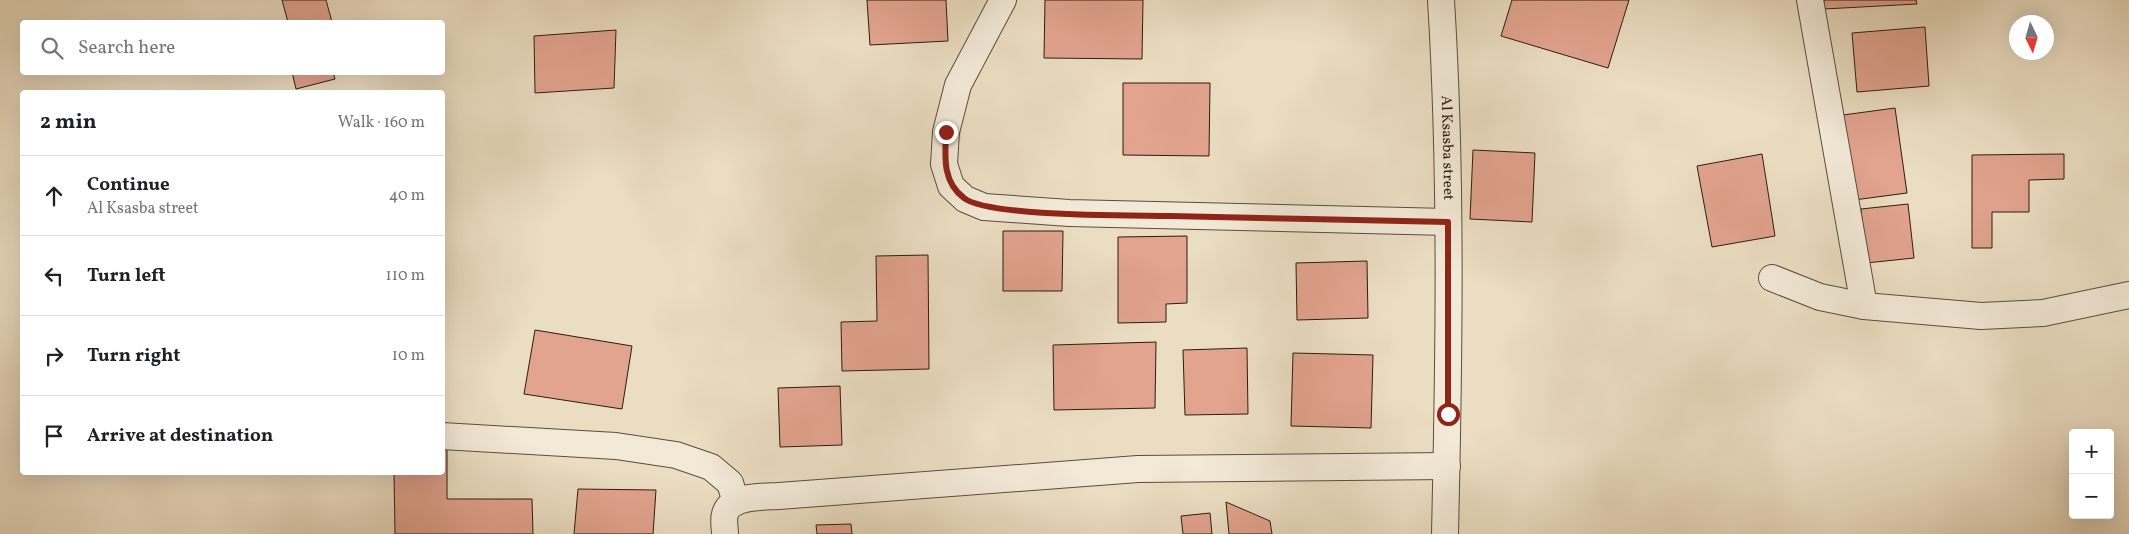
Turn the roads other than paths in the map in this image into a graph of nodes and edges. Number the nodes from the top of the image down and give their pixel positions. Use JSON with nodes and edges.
{"nodes":[{"id":1,"x":1003,"y":0,"type":"edge"},
{"id":2,"x":1441,"y":0,"type":"edge"},
{"id":3,"x":1810,"y":0,"type":"edge"},
{"id":4,"x":1448,"y":222,"type":"junction"},
{"id":5,"x":1772,"y":278,"type":"dead end"},
{"id":6,"x":2129,"y":295,"type":"edge"},
{"id":7,"x":1864,"y":306,"type":"junction"},
{"id":8,"x":445,"y":436,"type":"edge"},
{"id":9,"x":1447,"y":466,"type":"junction"},
{"id":10,"x":736,"y":502,"type":"junction"},
{"id":11,"x":725,"y":534,"type":"edge"},
{"id":12,"x":1445,"y":534,"type":"edge"}],
"edges":[{"from":1,"to":4,"type":"street"},
{"from":2,"to":4,"type":"street","name":"Al Ksasba street"},
{"from":3,"to":7,"type":"street"},
{"from":4,"to":9,"type":"street","name":"Al Ksasba street"},
{"from":5,"to":7,"type":"street"},
{"from":6,"to":7,"type":"street"},
{"from":8,"to":10,"type":"street"},
{"from":9,"to":10,"type":"street"},
{"from":9,"to":12,"type":"street","name":"Al Ksasba street"},
{"from":10,"to":11,"type":"street"}]}
